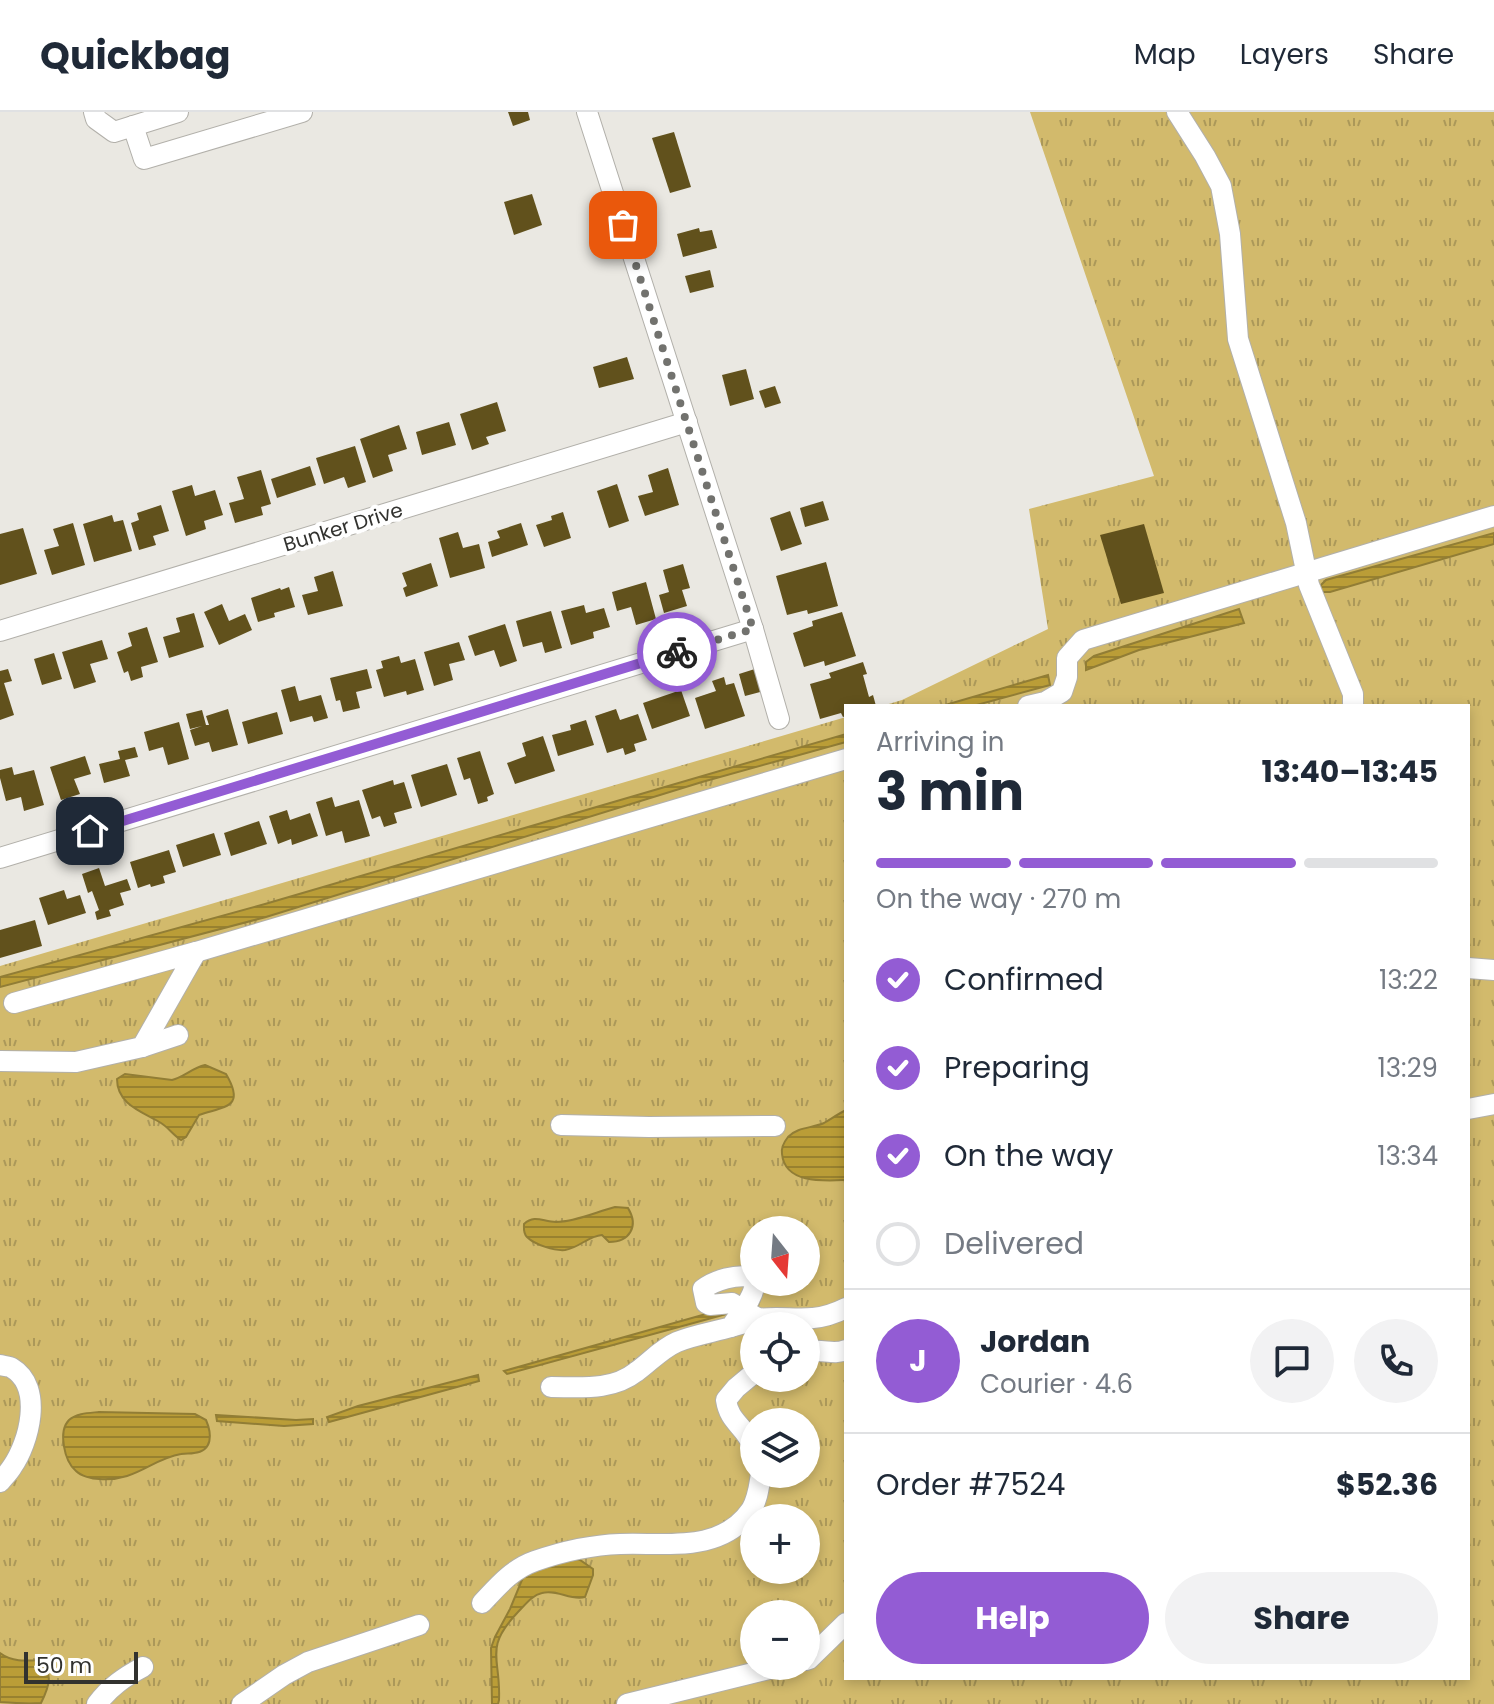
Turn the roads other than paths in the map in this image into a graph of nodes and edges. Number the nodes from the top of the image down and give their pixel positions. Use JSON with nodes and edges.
{"nodes":[{"id":1,"x":94,"y":112,"type":"edge"},
{"id":2,"x":178,"y":112,"type":"edge"},
{"id":3,"x":302,"y":112,"type":"edge"},
{"id":4,"x":587,"y":112,"type":"edge"},
{"id":5,"x":1177,"y":112,"type":"edge"},
{"id":6,"x":124,"y":129,"type":"junction"},
{"id":7,"x":687,"y":422,"type":"junction"},
{"id":8,"x":1494,"y":516,"type":"edge"},
{"id":9,"x":1306,"y":573,"type":"junction"},
{"id":10,"x":753,"y":629,"type":"junction"},
{"id":11,"x":0,"y":631,"type":"edge"},
{"id":12,"x":1036,"y":704,"type":"edge"},
{"id":13,"x":1353,"y":704,"type":"edge"},
{"id":14,"x":779,"y":719,"type":"dead end"},
{"id":15,"x":844,"y":760,"type":"edge"},
{"id":16,"x":0,"y":858,"type":"edge"},
{"id":17,"x":196,"y":952,"type":"junction"},
{"id":18,"x":1470,"y":968,"type":"edge"},
{"id":19,"x":1494,"y":970,"type":"edge"},
{"id":20,"x":14,"y":1003,"type":"dead end"},
{"id":21,"x":178,"y":1035,"type":"dead end"},
{"id":22,"x":142,"y":1047,"type":"junction"},
{"id":23,"x":0,"y":1061,"type":"edge"},
{"id":24,"x":1494,"y":1104,"type":"edge"},
{"id":25,"x":1470,"y":1109,"type":"edge"},
{"id":26,"x":561,"y":1125,"type":"dead end"},
{"id":27,"x":775,"y":1126,"type":"dead end"},
{"id":28,"x":740,"y":1277,"type":"edge"},
{"id":29,"x":844,"y":1309,"type":"edge"},
{"id":30,"x":748,"y":1312,"type":"edge"},
{"id":31,"x":820,"y":1317,"type":"edge"},
{"id":32,"x":740,"y":1321,"type":"edge"},
{"id":33,"x":820,"y":1350,"type":"edge"},
{"id":34,"x":844,"y":1351,"type":"edge"},
{"id":35,"x":0,"y":1365,"type":"edge"},
{"id":36,"x":740,"y":1385,"type":"edge"},
{"id":37,"x":551,"y":1387,"type":"dead end"},
{"id":38,"x":740,"y":1428,"type":"edge"},
{"id":39,"x":0,"y":1482,"type":"edge"},
{"id":40,"x":759,"y":1488,"type":"edge"},
{"id":41,"x":482,"y":1603,"type":"dead end"},
{"id":42,"x":419,"y":1625,"type":"dead end"},
{"id":43,"x":844,"y":1625,"type":"edge"},
{"id":44,"x":820,"y":1648,"type":"edge"},
{"id":45,"x":143,"y":1667,"type":"dead end"},
{"id":46,"x":740,"y":1676,"type":"edge"},
{"id":47,"x":97,"y":1704,"type":"edge"},
{"id":48,"x":242,"y":1704,"type":"edge"},
{"id":49,"x":627,"y":1704,"type":"edge"}],
"edges":[{"from":1,"to":6,"type":"street"},
{"from":2,"to":6,"type":"street"},
{"from":3,"to":6,"type":"street"},
{"from":4,"to":7,"type":"street"},
{"from":5,"to":9,"type":"street"},
{"from":7,"to":10,"type":"street"},
{"from":7,"to":11,"type":"street","name":"Bunker Drive"},
{"from":8,"to":9,"type":"street"},
{"from":9,"to":12,"type":"street"},
{"from":9,"to":13,"type":"street"},
{"from":10,"to":14,"type":"street"},
{"from":10,"to":16,"type":"street"},
{"from":15,"to":17,"type":"street"},
{"from":17,"to":20,"type":"street"},
{"from":17,"to":22,"type":"street"},
{"from":18,"to":19,"type":"street"},
{"from":21,"to":22,"type":"street"},
{"from":22,"to":23,"type":"street"},
{"from":24,"to":25,"type":"street"},
{"from":26,"to":27,"type":"street"},
{"from":28,"to":30,"type":"street"},
{"from":29,"to":31,"type":"street"},
{"from":32,"to":37,"type":"street"},
{"from":33,"to":34,"type":"street"},
{"from":35,"to":39,"type":"street"},
{"from":36,"to":38,"type":"street"},
{"from":40,"to":41,"type":"street"},
{"from":42,"to":48,"type":"street"},
{"from":43,"to":44,"type":"street"},
{"from":45,"to":47,"type":"street"},
{"from":46,"to":49,"type":"street"}]}
